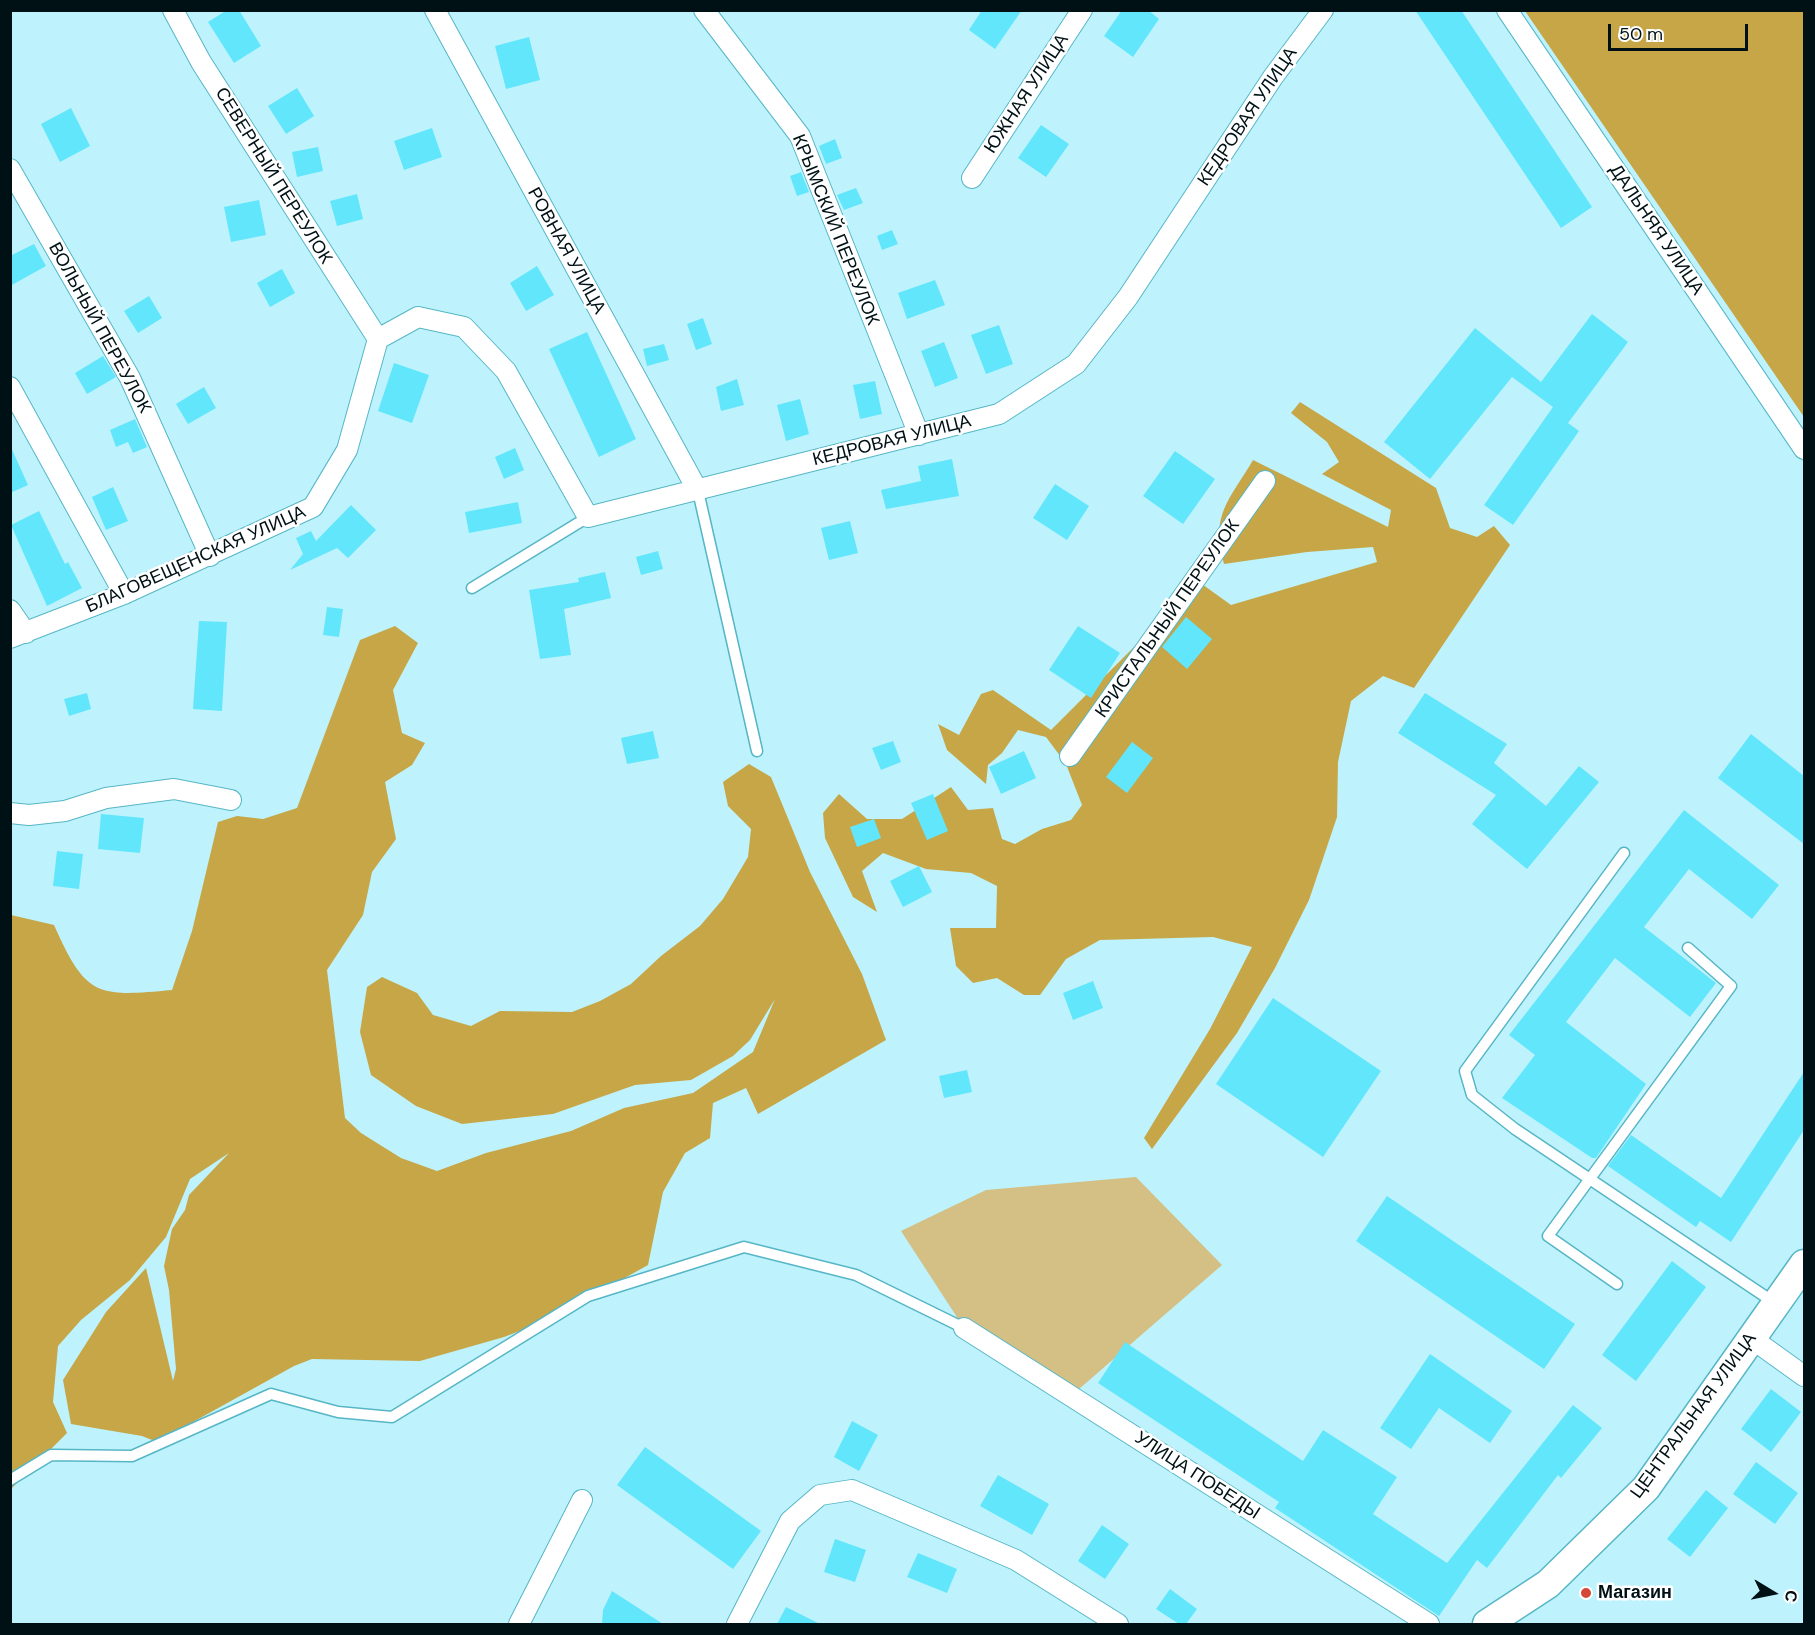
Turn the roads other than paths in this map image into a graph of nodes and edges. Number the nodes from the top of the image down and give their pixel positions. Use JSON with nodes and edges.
{"nodes":[{"id":1,"x":173,"y":10,"type":"edge"},
{"id":2,"x":435,"y":10,"type":"edge"},
{"id":3,"x":704,"y":10,"type":"edge"},
{"id":4,"x":1082,"y":10,"type":"edge"},
{"id":5,"x":1323,"y":10,"type":"edge"},
{"id":6,"x":1507,"y":10,"type":"edge"},
{"id":7,"x":10,"y":169,"type":"edge"},
{"id":8,"x":972,"y":178,"type":"dead end"},
{"id":9,"x":378,"y":339,"type":"junction"},
{"id":10,"x":10,"y":387,"type":"edge"},
{"id":11,"x":918,"y":435,"type":"junction"},
{"id":12,"x":1804,"y":449,"type":"edge"},
{"id":13,"x":1265,"y":481,"type":"dead end"},
{"id":14,"x":698,"y":490,"type":"junction"},
{"id":15,"x":588,"y":517,"type":"junction"},
{"id":16,"x":210,"y":556,"type":"junction"},
{"id":17,"x":472,"y":588,"type":"dead end"},
{"id":18,"x":124,"y":594,"type":"junction"},
{"id":19,"x":10,"y":610,"type":"edge"},
{"id":20,"x":18,"y":636,"type":"edge"},
{"id":21,"x":757,"y":751,"type":"dead end"},
{"id":22,"x":1071,"y":756,"type":"dead end"},
{"id":23,"x":231,"y":800,"type":"dead end"},
{"id":24,"x":10,"y":813,"type":"edge"},
{"id":25,"x":1624,"y":853,"type":"dead end"},
{"id":26,"x":1688,"y":948,"type":"dead end"},
{"id":27,"x":1591,"y":1179,"type":"junction"},
{"id":28,"x":1804,"y":1264,"type":"edge"},
{"id":29,"x":1617,"y":1284,"type":"dead end"},
{"id":30,"x":1777,"y":1304,"type":"junction"},
{"id":31,"x":964,"y":1328,"type":"joint"},
{"id":32,"x":1751,"y":1338,"type":"junction"},
{"id":33,"x":1804,"y":1376,"type":"edge"},
{"id":34,"x":10,"y":1480,"type":"edge"},
{"id":35,"x":582,"y":1500,"type":"dead end"},
{"id":36,"x":519,"y":1624,"type":"edge"},
{"id":37,"x":737,"y":1624,"type":"edge"},
{"id":38,"x":1118,"y":1624,"type":"edge"},
{"id":39,"x":1429,"y":1624,"type":"edge"},
{"id":40,"x":1487,"y":1624,"type":"edge"}],
"edges":[{"from":1,"to":9,"type":"street","name":"СЕВЕРНЫЙ ПЕРЕУЛОК"},
{"from":2,"to":14,"type":"street","name":"РОВНАЯ УЛИЦА"},
{"from":3,"to":11,"type":"street","name":"КРЫМСКИЙ ПЕРЕУЛОК"},
{"from":4,"to":8,"type":"street","name":"ЮЖНАЯ УЛИЦА"},
{"from":5,"to":11,"type":"street","name":"КЕДРОВАЯ УЛИЦА"},
{"from":6,"to":12,"type":"street","name":"ДАЛЬНЯЯ УЛИЦА"},
{"from":7,"to":16,"type":"street","name":"ВОЛЬНЫЙ ПЕРЕУЛОК"},
{"from":9,"to":15,"type":"street"},
{"from":9,"to":16,"type":"street","name":"БЛАГОВЕЩЕНСКАЯ УЛИЦА"},
{"from":10,"to":18,"type":"street"},
{"from":11,"to":14,"type":"street","name":"КЕДРОВАЯ УЛИЦА"},
{"from":13,"to":22,"type":"street","name":"КРИСТАЛЬНЫЙ ПЕРЕУЛОК"},
{"from":14,"to":15,"type":"street","name":"КЕДРОВАЯ УЛИЦА"},
{"from":14,"to":21,"type":"lane"},
{"from":15,"to":17,"type":"lane"},
{"from":16,"to":18,"type":"street","name":"БЛАГОВЕЩЕНСКАЯ УЛИЦА"},
{"from":18,"to":20,"type":"street","name":"БЛАГОВЕЩЕНСКАЯ УЛИЦА"},
{"from":19,"to":20,"type":"street"},
{"from":23,"to":24,"type":"street"},
{"from":25,"to":27,"type":"lane"},
{"from":26,"to":27,"type":"lane"},
{"from":27,"to":29,"type":"lane"},
{"from":27,"to":30,"type":"lane"},
{"from":28,"to":30,"type":"street","name":"ЦЕНТРАЛЬНАЯ УЛИЦА"},
{"from":30,"to":32,"type":"street","name":"ЦЕНТРАЛЬНАЯ УЛИЦА"},
{"from":31,"to":34,"type":"lane"},
{"from":31,"to":39,"type":"street","name":"УЛИЦА ПОБЕДЫ"},
{"from":32,"to":33,"type":"street"},
{"from":32,"to":40,"type":"street","name":"ЦЕНТРАЛЬНАЯ УЛИЦА"},
{"from":35,"to":36,"type":"street"},
{"from":37,"to":38,"type":"street"}]}
